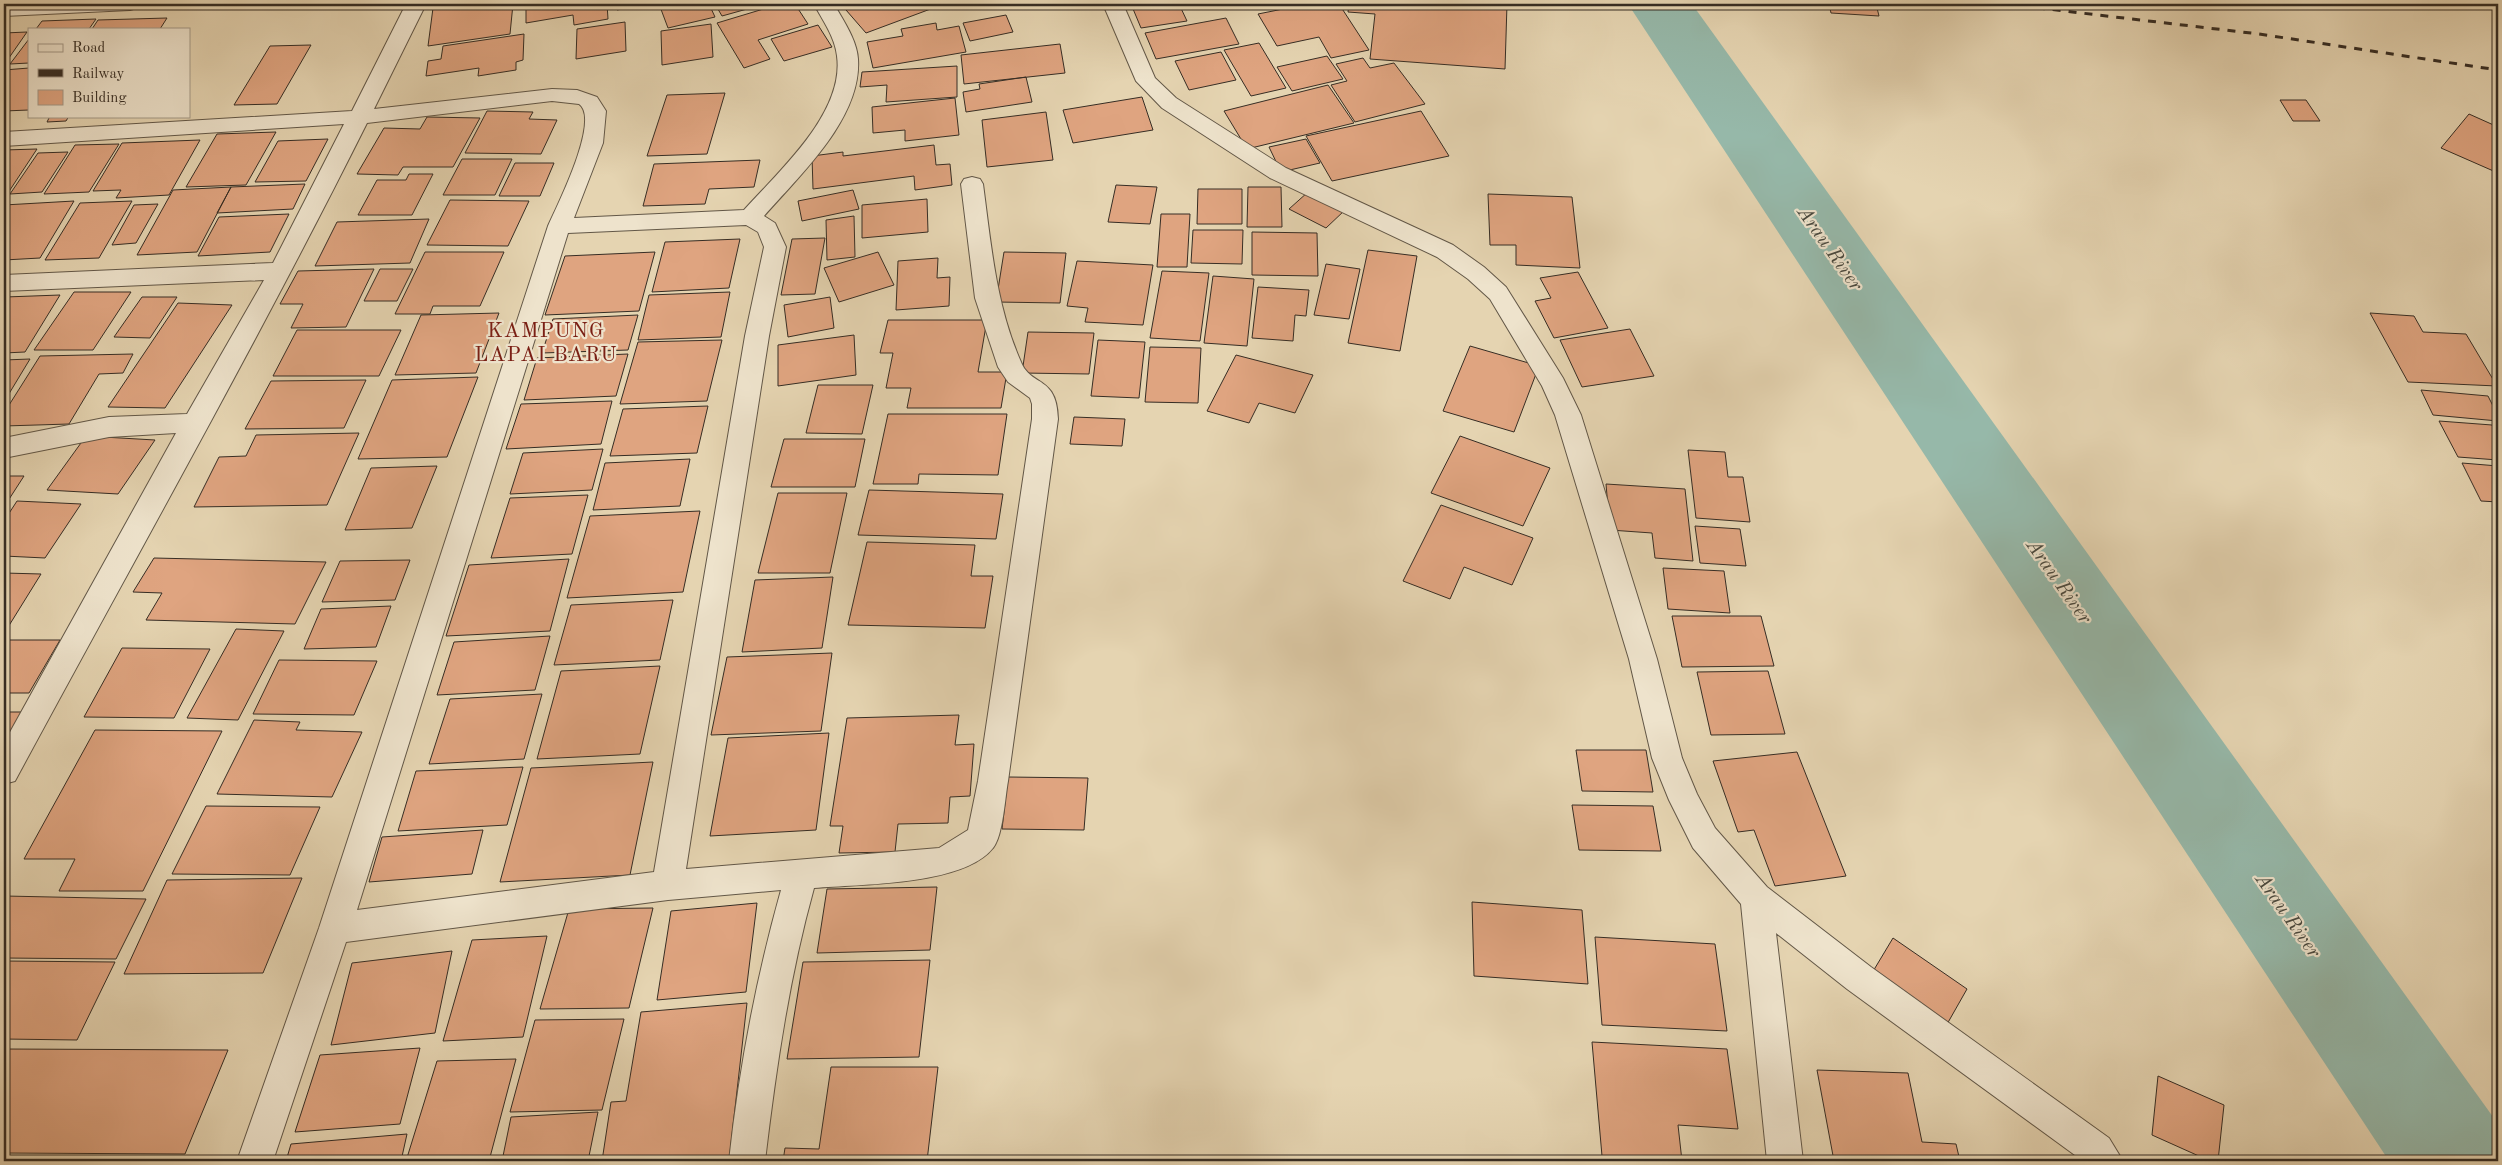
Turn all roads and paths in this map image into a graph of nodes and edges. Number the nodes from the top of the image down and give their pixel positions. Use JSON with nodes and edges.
{"nodes":[{"id":1,"x":130,"y":4,"type":"edge"},
{"id":2,"x":416,"y":4,"type":"edge"},
{"id":3,"x":824,"y":4,"type":"edge"},
{"id":4,"x":1113,"y":4,"type":"edge"},
{"id":5,"x":4,"y":10,"type":"edge"},
{"id":6,"x":358,"y":117,"type":"junction"},
{"id":7,"x":4,"y":138,"type":"edge"},
{"id":8,"x":972,"y":184,"type":"dead end"},
{"id":9,"x":750,"y":217,"type":"junction"},
{"id":10,"x":559,"y":226,"type":"junction"},
{"id":11,"x":281,"y":271,"type":"junction"},
{"id":12,"x":4,"y":283,"type":"edge"},
{"id":13,"x":195,"y":423,"type":"junction"},
{"id":14,"x":4,"y":448,"type":"edge"},
{"id":15,"x":4,"y":771,"type":"edge"},
{"id":16,"x":802,"y":872,"type":"junction"},
{"id":17,"x":668,"y":885,"type":"junction"},
{"id":18,"x":1756,"y":898,"type":"junction"},
{"id":19,"x":335,"y":928,"type":"junction"},
{"id":20,"x":254,"y":1161,"type":"edge"},
{"id":21,"x":747,"y":1161,"type":"edge"},
{"id":22,"x":1785,"y":1161,"type":"edge"},
{"id":23,"x":2105,"y":1161,"type":"edge"}],
"edges":[{"from":1,"to":5,"type":"street"},
{"from":2,"to":6,"type":"street"},
{"from":3,"to":9,"type":"street"},
{"from":4,"to":18,"type":"street"},
{"from":6,"to":7,"type":"street"},
{"from":6,"to":10,"type":"street"},
{"from":6,"to":11,"type":"street"},
{"from":8,"to":16,"type":"street"},
{"from":9,"to":10,"type":"street"},
{"from":9,"to":17,"type":"street"},
{"from":10,"to":19,"type":"street"},
{"from":11,"to":12,"type":"street"},
{"from":11,"to":13,"type":"street"},
{"from":13,"to":14,"type":"street"},
{"from":13,"to":15,"type":"street"},
{"from":16,"to":17,"type":"street"},
{"from":16,"to":21,"type":"street"},
{"from":17,"to":19,"type":"street"},
{"from":18,"to":22,"type":"street"},
{"from":18,"to":23,"type":"street"},
{"from":19,"to":20,"type":"street"}]}
